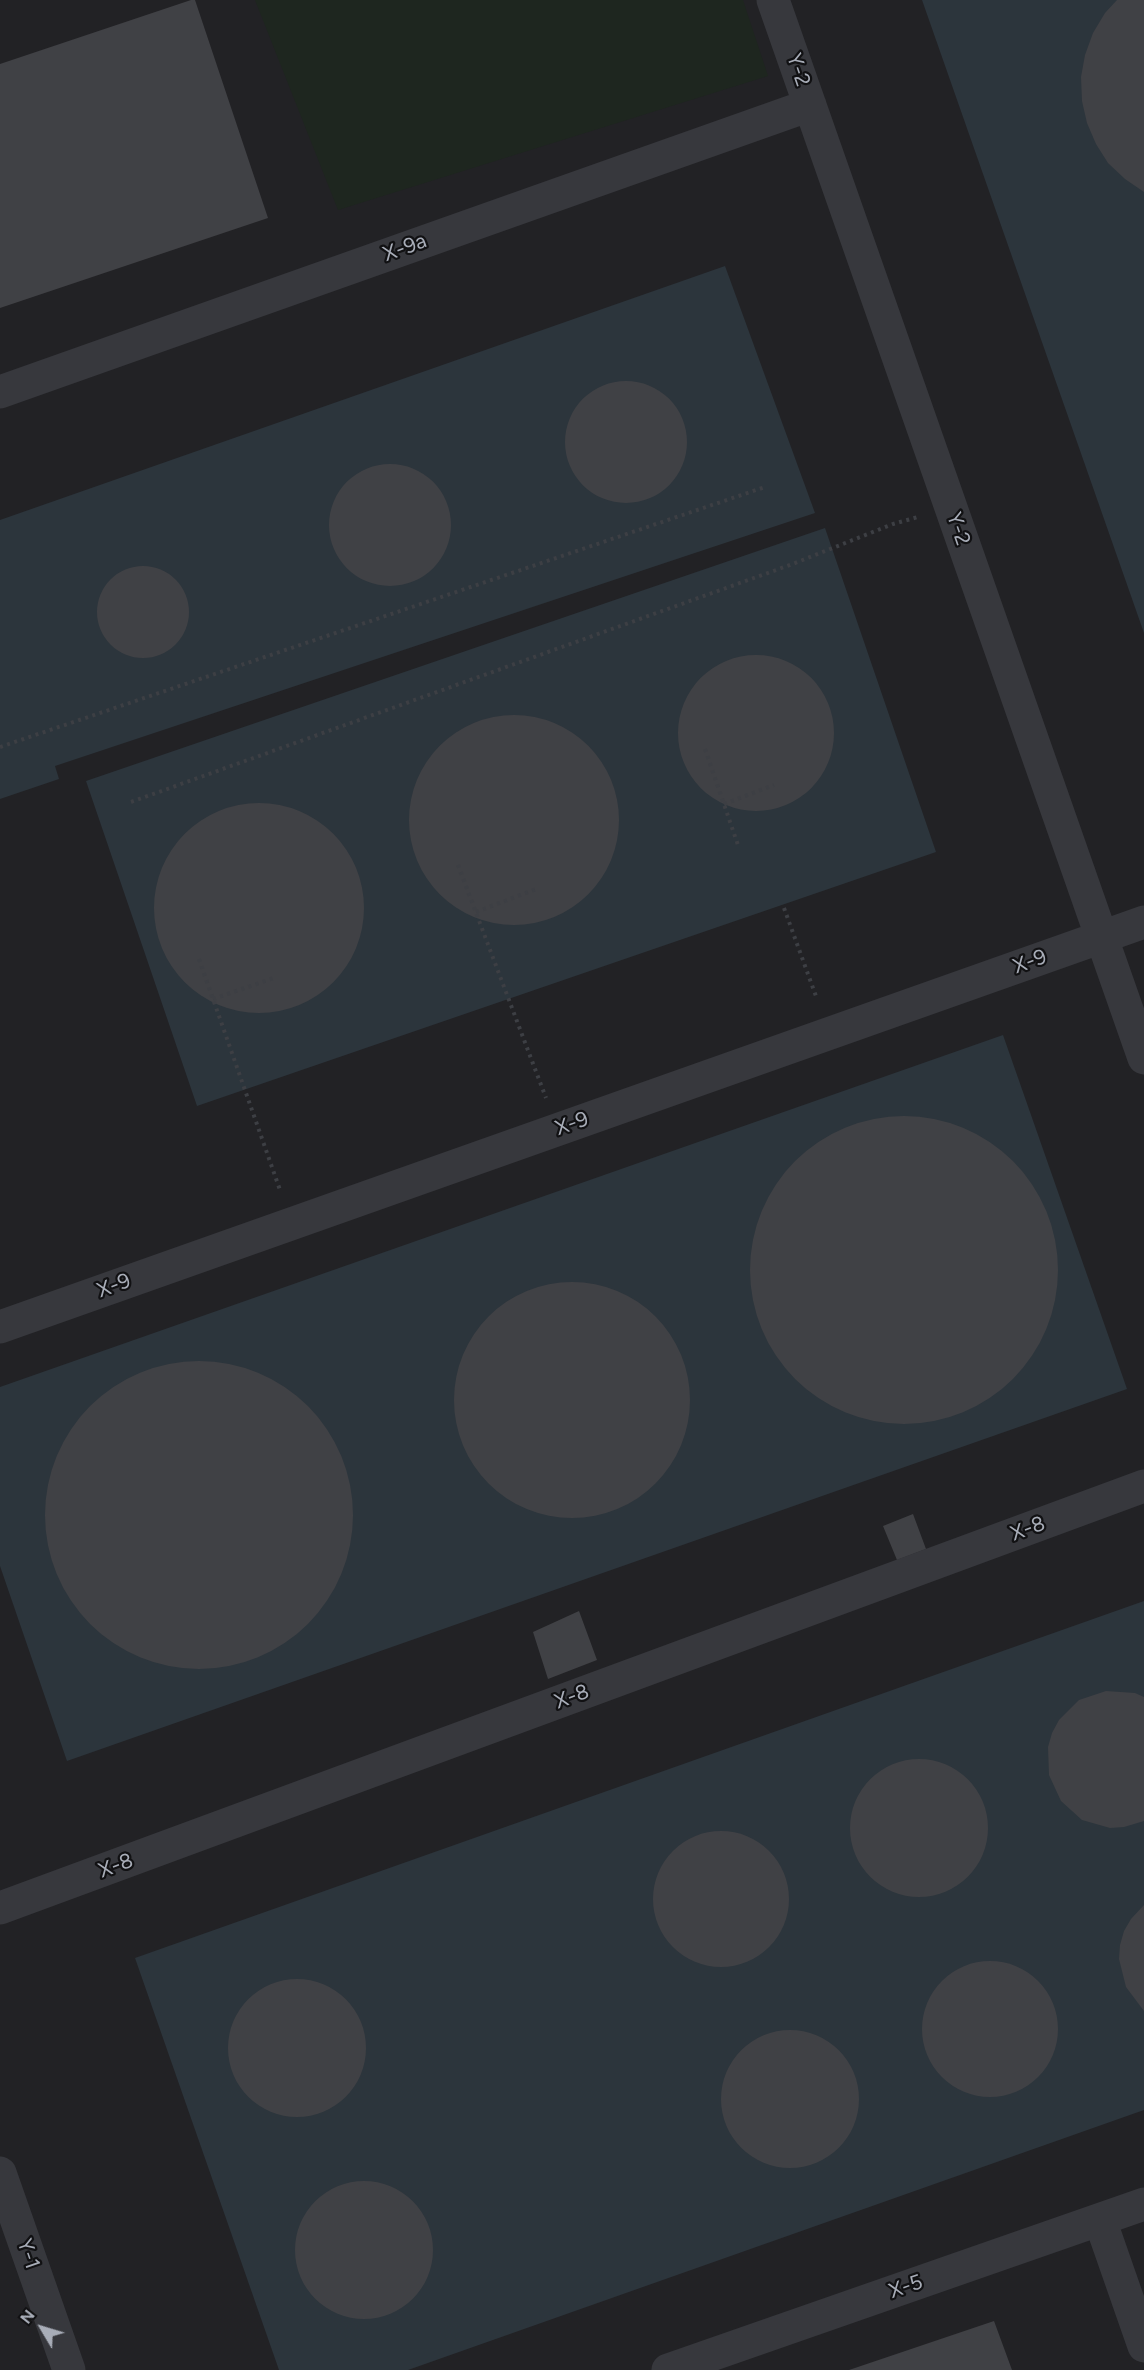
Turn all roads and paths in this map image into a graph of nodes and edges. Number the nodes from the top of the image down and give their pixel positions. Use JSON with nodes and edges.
{"nodes":[{"id":1,"x":773,"y":0,"type":"edge"},
{"id":2,"x":810,"y":105,"type":"junction"},
{"id":3,"x":0,"y":392,"type":"edge"},
{"id":4,"x":765,"y":487,"type":"dead end"},
{"id":5,"x":951,"y":507,"type":"junction"},
{"id":6,"x":0,"y":747,"type":"edge"},
{"id":7,"x":705,"y":749,"type":"dead end"},
{"id":8,"x":774,"y":786,"type":"dead end"},
{"id":9,"x":131,"y":802,"type":"dead end"},
{"id":10,"x":724,"y":804,"type":"junction"},
{"id":11,"x":739,"y":848,"type":"dead end"},
{"id":12,"x":458,"y":865,"type":"dead end"},
{"id":13,"x":539,"y":888,"type":"dead end"},
{"id":14,"x":784,"y":908,"type":"dead end"},
{"id":15,"x":476,"y":912,"type":"junction"},
{"id":16,"x":1144,"y":921,"type":"edge"},
{"id":17,"x":1102,"y":937,"type":"junction"},
{"id":18,"x":199,"y":959,"type":"dead end"},
{"id":19,"x":274,"y":978,"type":"dead end"},
{"id":20,"x":213,"y":999,"type":"junction"},
{"id":21,"x":829,"y":1034,"type":"junction"},
{"id":22,"x":1144,"y":1058,"type":"edge"},
{"id":23,"x":558,"y":1129,"type":"junction"},
{"id":24,"x":291,"y":1222,"type":"junction"},
{"id":25,"x":0,"y":1327,"type":"edge"},
{"id":26,"x":1144,"y":1486,"type":"edge"},
{"id":27,"x":0,"y":1908,"type":"edge"},
{"id":28,"x":0,"y":2173,"type":"edge"},
{"id":29,"x":1144,"y":2204,"type":"edge"},
{"id":30,"x":1100,"y":2220,"type":"junction"},
{"id":31,"x":1144,"y":2346,"type":"edge"},
{"id":32,"x":69,"y":2370,"type":"edge"},
{"id":33,"x":668,"y":2370,"type":"edge"}],
"edges":[{"from":1,"to":2,"type":"street","name":"Y-2"},
{"from":2,"to":3,"type":"street","name":"X-9a"},
{"from":2,"to":5,"type":"street","name":"Y-2"},
{"from":4,"to":6,"type":"path"},
{"from":5,"to":9,"type":"path"},
{"from":5,"to":17,"type":"street","name":"Y-2"},
{"from":7,"to":10,"type":"path"},
{"from":8,"to":10,"type":"path"},
{"from":10,"to":11,"type":"path"},
{"from":12,"to":15,"type":"path"},
{"from":13,"to":15,"type":"path"},
{"from":14,"to":21,"type":"path"},
{"from":15,"to":23,"type":"path"},
{"from":16,"to":17,"type":"street","name":"X-9"},
{"from":17,"to":21,"type":"street","name":"X-9"},
{"from":17,"to":22,"type":"street","name":"Y-2"},
{"from":18,"to":20,"type":"path"},
{"from":19,"to":20,"type":"path"},
{"from":20,"to":24,"type":"path"},
{"from":21,"to":23,"type":"street","name":"X-9"},
{"from":23,"to":24,"type":"street","name":"X-9"},
{"from":24,"to":25,"type":"street","name":"X-9"},
{"from":26,"to":27,"type":"street","name":"X-8"},
{"from":28,"to":32,"type":"street","name":"Y-1"},
{"from":29,"to":30,"type":"street","name":"X-5"},
{"from":30,"to":31,"type":"street"},
{"from":30,"to":33,"type":"street","name":"X-5"}]}
